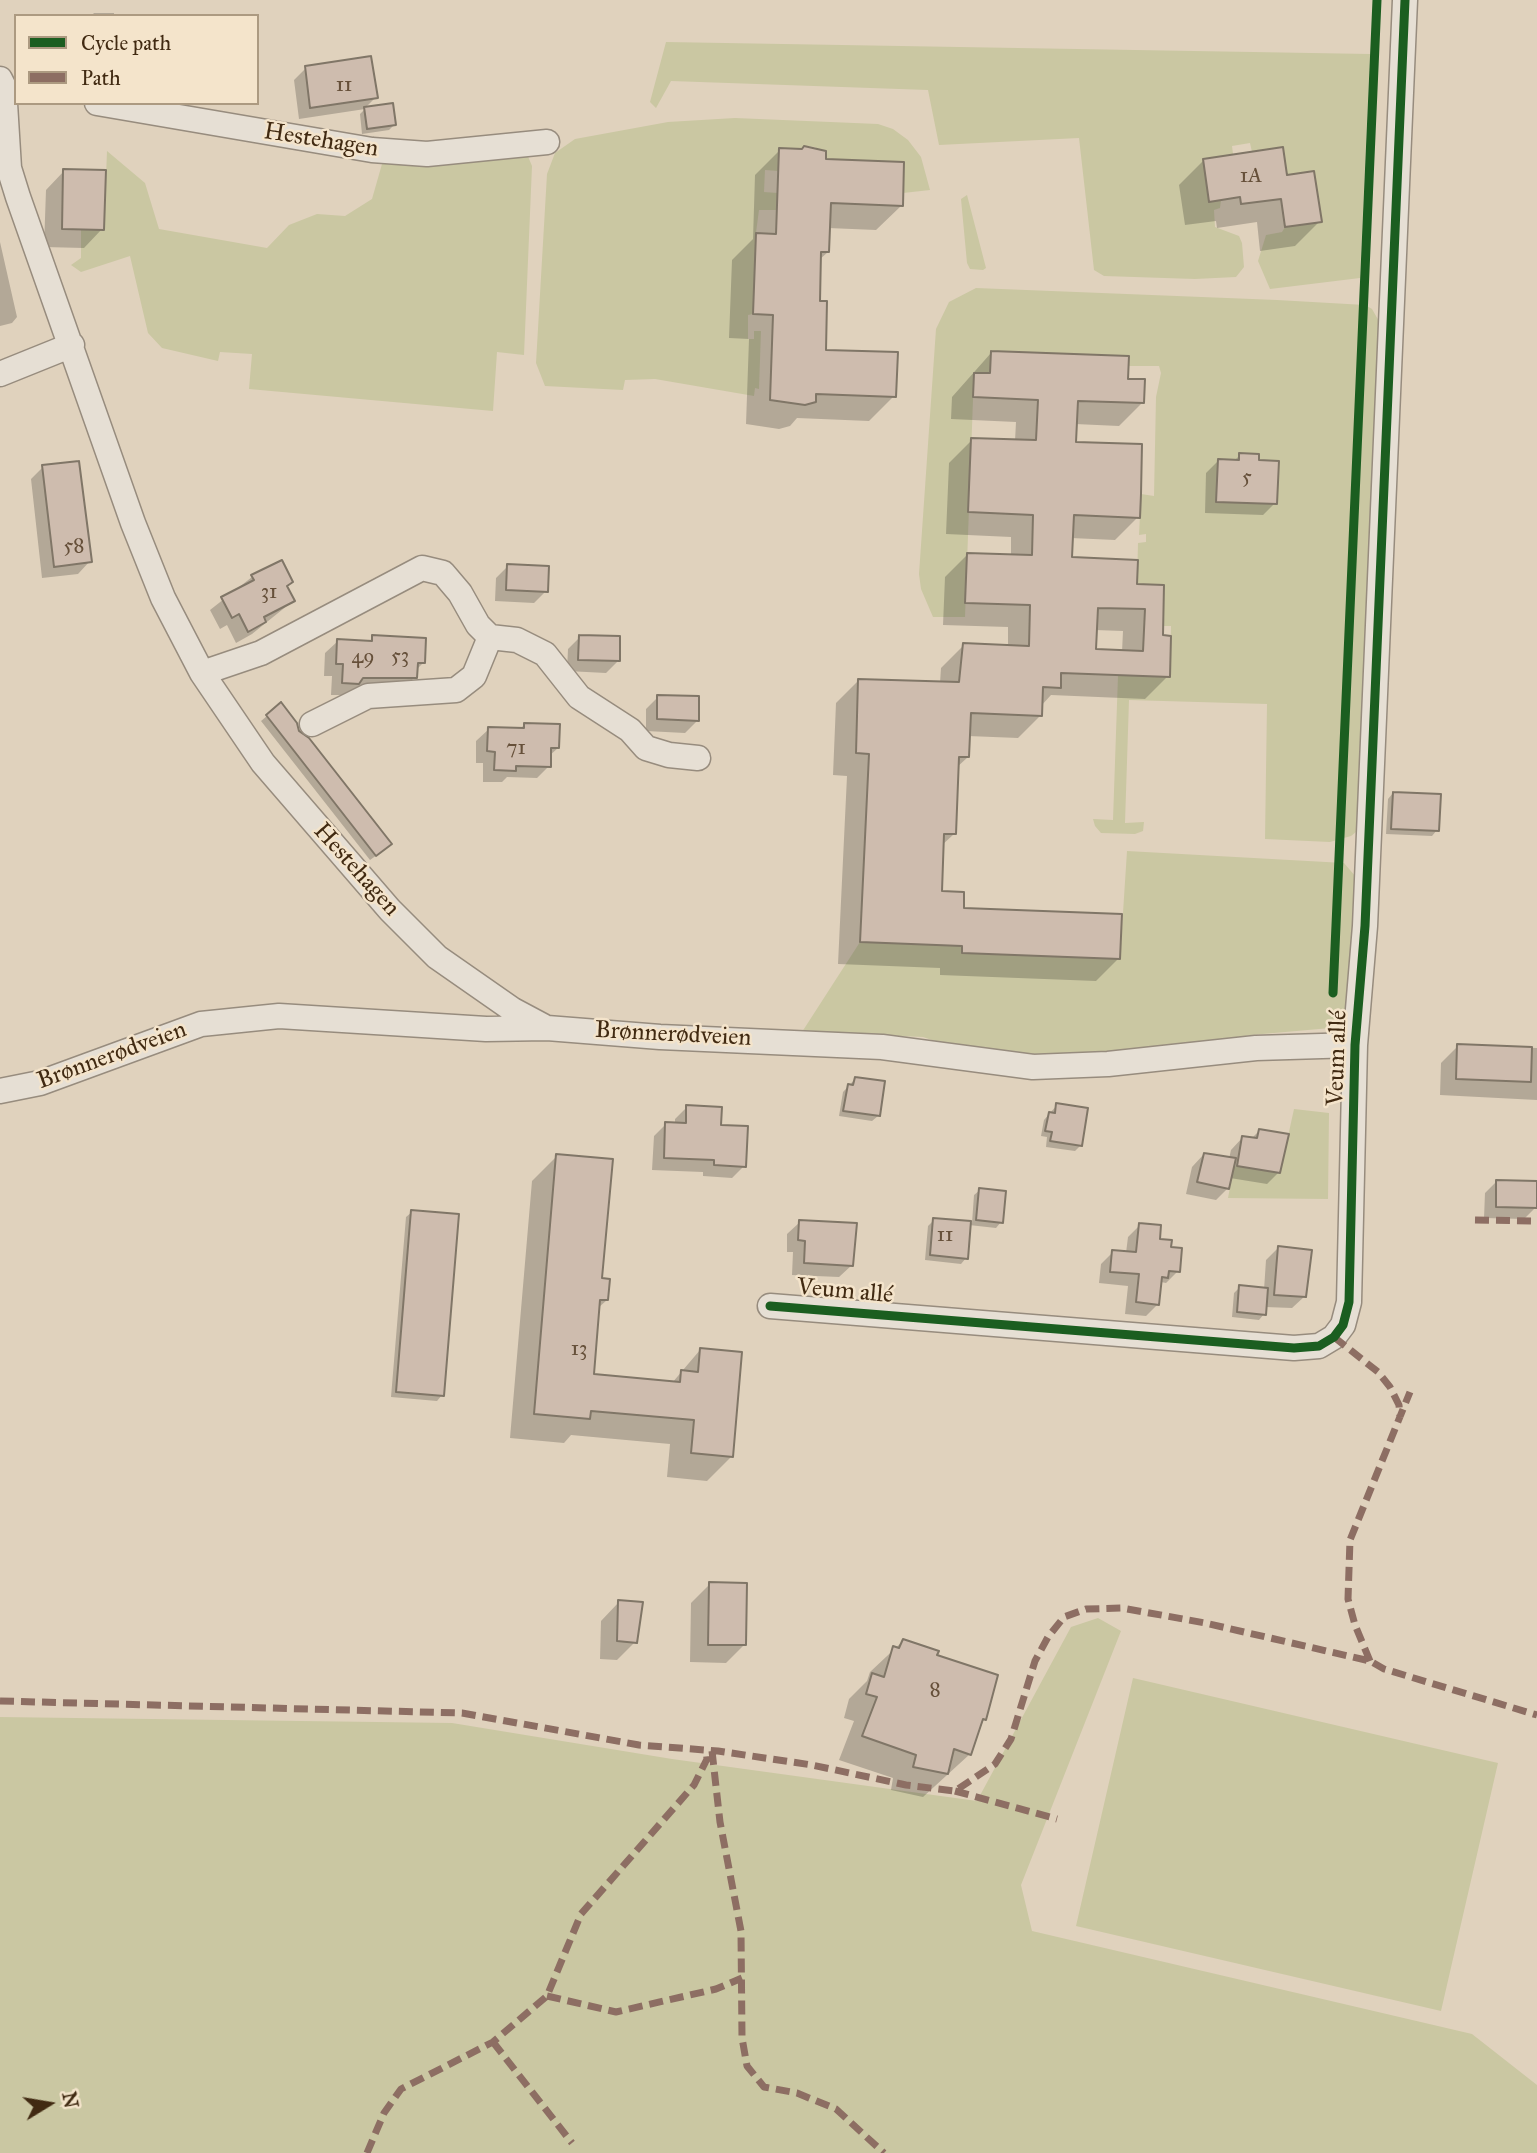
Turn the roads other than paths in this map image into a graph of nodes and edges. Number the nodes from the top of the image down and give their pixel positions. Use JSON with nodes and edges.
{"nodes":[{"id":1,"x":1405,"y":0,"type":"edge"},
{"id":2,"x":7,"y":85,"type":"edge"},
{"id":3,"x":109,"y":105,"type":"edge"},
{"id":4,"x":547,"y":142,"type":"dead end"},
{"id":5,"x":4,"y":170,"type":"edge"},
{"id":6,"x":72,"y":345,"type":"junction"},
{"id":7,"x":0,"y":374,"type":"edge"},
{"id":8,"x":491,"y":638,"type":"junction"},
{"id":9,"x":202,"y":673,"type":"junction"},
{"id":10,"x":312,"y":724,"type":"dead end"},
{"id":11,"x":698,"y":758,"type":"dead end"},
{"id":12,"x":547,"y":1028,"type":"junction"},
{"id":13,"x":1355,"y":1045,"type":"junction"},
{"id":14,"x":0,"y":1091,"type":"edge"},
{"id":15,"x":771,"y":1306,"type":"dead end"}],
"edges":[{"from":1,"to":13,"type":"street","name":"Veum allé"},
{"from":2,"to":5,"type":"street","name":"Hestehagen"},
{"from":3,"to":4,"type":"street","name":"Hestehagen"},
{"from":5,"to":6,"type":"street","name":"Hestehagen"},
{"from":6,"to":7,"type":"street"},
{"from":6,"to":9,"type":"street","name":"Hestehagen"},
{"from":8,"to":9,"type":"street"},
{"from":8,"to":10,"type":"street"},
{"from":8,"to":11,"type":"street"},
{"from":9,"to":12,"type":"street","name":"Hestehagen"},
{"from":12,"to":13,"type":"street","name":"Brønnerødveien"},
{"from":12,"to":14,"type":"street","name":"Brønnerødveien"},
{"from":13,"to":15,"type":"street","name":"Veum allé"}]}
